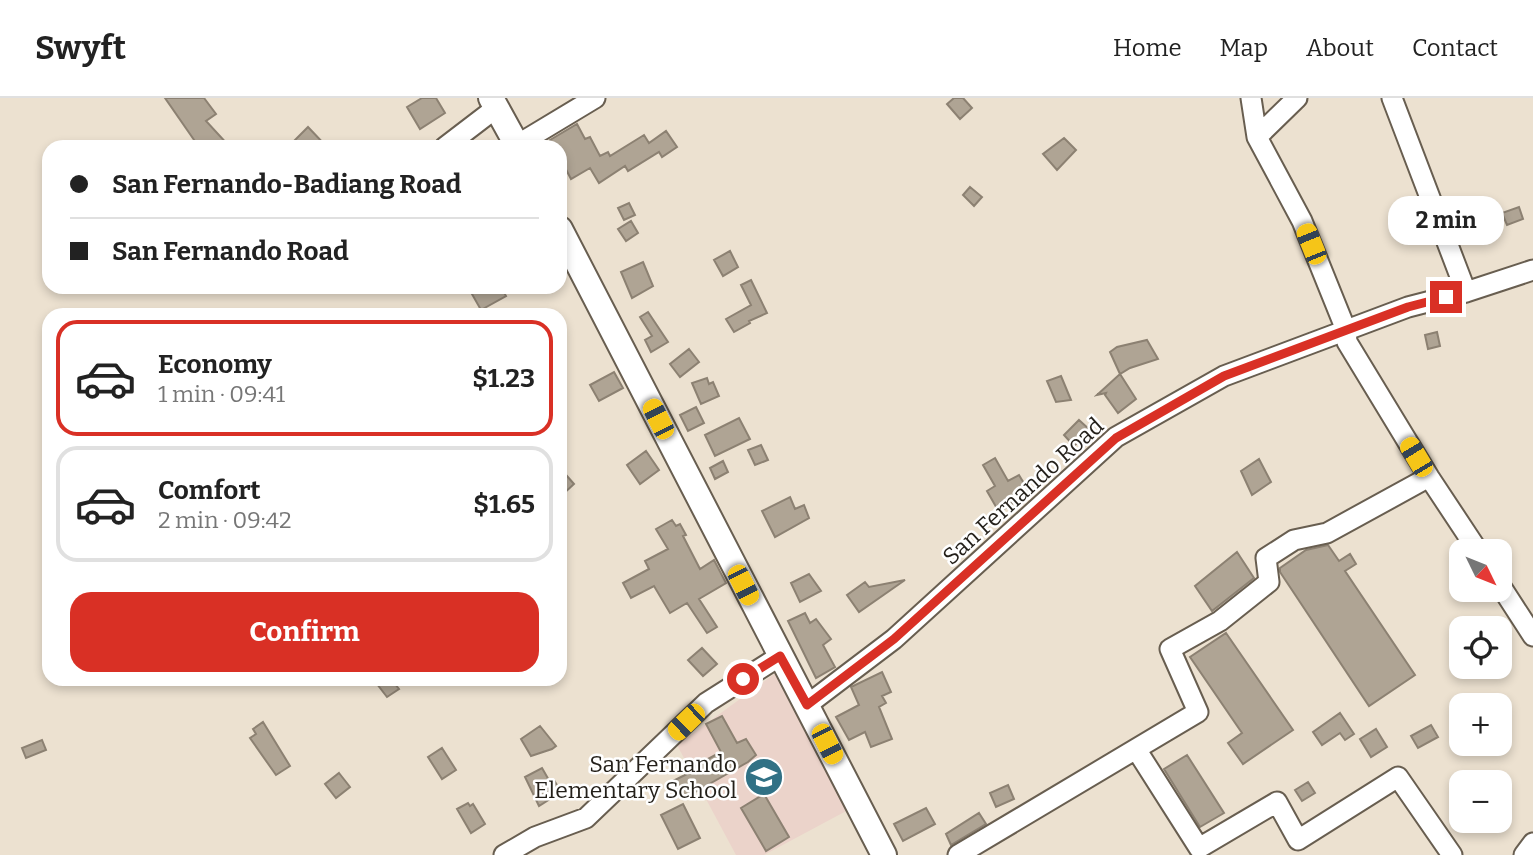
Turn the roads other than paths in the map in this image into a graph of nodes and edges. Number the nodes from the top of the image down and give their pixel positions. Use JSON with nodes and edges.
{"nodes":[{"id":1,"x":595,"y":98,"type":"edge"},
{"id":2,"x":1251,"y":98,"type":"edge"},
{"id":3,"x":1297,"y":98,"type":"edge"},
{"id":4,"x":1392,"y":98,"type":"edge"},
{"id":5,"x":494,"y":103,"type":"edge"},
{"id":6,"x":1257,"y":137,"type":"junction"},
{"id":7,"x":452,"y":140,"type":"edge"},
{"id":8,"x":514,"y":140,"type":"edge"},
{"id":9,"x":527,"y":140,"type":"edge"},
{"id":10,"x":567,"y":243,"type":"edge"},
{"id":11,"x":1533,"y":270,"type":"edge"},
{"id":12,"x":1466,"y":292,"type":"junction"},
{"id":13,"x":1346,"y":330,"type":"junction"},
{"id":14,"x":1429,"y":477,"type":"junction"},
{"id":15,"x":1470,"y":539,"type":"edge"},
{"id":16,"x":1511,"y":602,"type":"edge"},
{"id":17,"x":1533,"y":636,"type":"edge"},
{"id":18,"x":780,"y":656,"type":"junction"},
{"id":19,"x":807,"y":705,"type":"junction"},
{"id":20,"x":1136,"y":749,"type":"junction"},
{"id":21,"x":1533,"y":843,"type":"edge"},
{"id":22,"x":504,"y":855,"type":"edge"},
{"id":23,"x":884,"y":855,"type":"edge"},
{"id":24,"x":958,"y":855,"type":"edge"},
{"id":25,"x":1452,"y":855,"type":"edge"},
{"id":26,"x":1524,"y":855,"type":"edge"}],
"edges":[{"from":1,"to":9,"type":"street"},
{"from":2,"to":6,"type":"street"},
{"from":3,"to":6,"type":"street"},
{"from":4,"to":12,"type":"street"},
{"from":5,"to":7,"type":"street"},
{"from":5,"to":8,"type":"main road"},
{"from":6,"to":13,"type":"street"},
{"from":10,"to":18,"type":"main road"},
{"from":11,"to":12,"type":"street","name":"San Fernando Road"},
{"from":12,"to":13,"type":"street","name":"San Fernando Road"},
{"from":13,"to":14,"type":"street"},
{"from":13,"to":19,"type":"street","name":"San Fernando Road"},
{"from":14,"to":15,"type":"street"},
{"from":14,"to":20,"type":"street"},
{"from":16,"to":17,"type":"street"},
{"from":18,"to":19,"type":"main road"},
{"from":18,"to":22,"type":"street"},
{"from":19,"to":23,"type":"main road"},
{"from":20,"to":24,"type":"street"},
{"from":20,"to":25,"type":"street"},
{"from":21,"to":26,"type":"street"}]}
